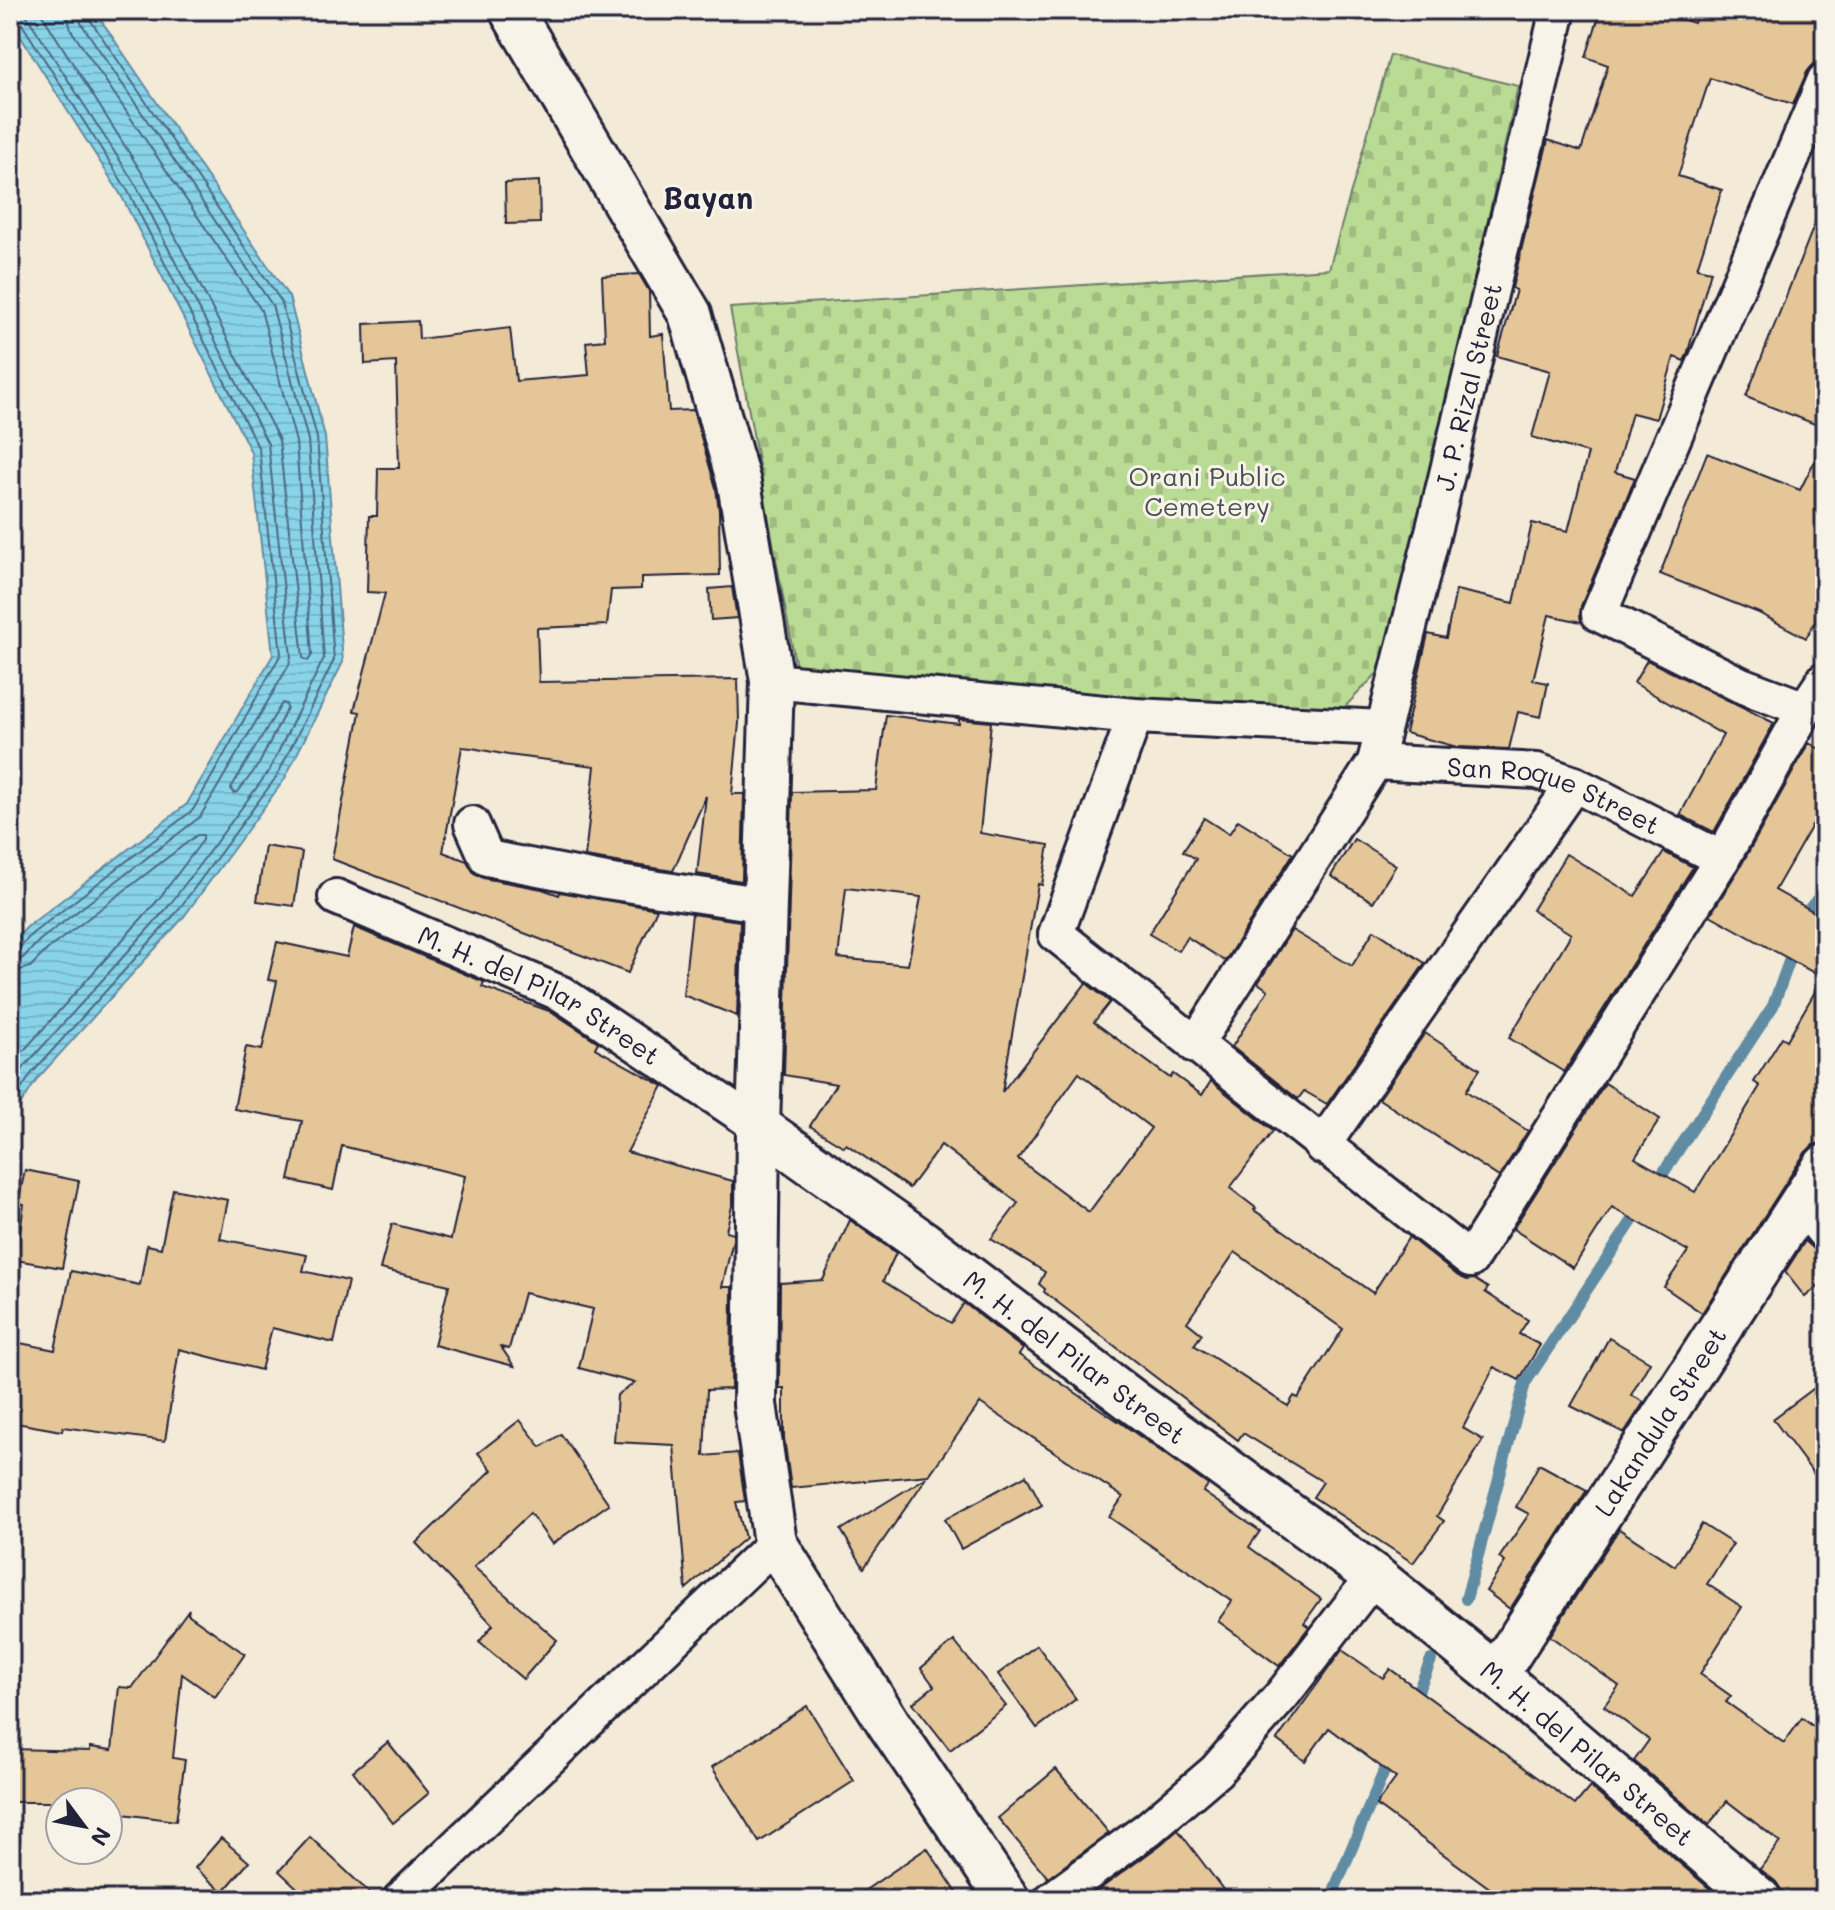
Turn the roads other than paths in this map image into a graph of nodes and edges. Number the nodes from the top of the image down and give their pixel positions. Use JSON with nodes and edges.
{"nodes":[{"id":1,"x":511,"y":10,"type":"edge"},
{"id":2,"x":1558,"y":10,"type":"edge"},
{"id":3,"x":1825,"y":80,"type":"edge"},
{"id":4,"x":1825,"y":679,"type":"edge"},
{"id":5,"x":772,"y":681,"type":"junction"},
{"id":6,"x":1805,"y":709,"type":"junction"},
{"id":7,"x":1135,"y":716,"type":"junction"},
{"id":8,"x":1383,"y":728,"type":"junction"},
{"id":9,"x":1375,"y":762,"type":"junction"},
{"id":10,"x":1574,"y":784,"type":"junction"},
{"id":11,"x":472,"y":824,"type":"dead end"},
{"id":12,"x":1722,"y":859,"type":"junction"},
{"id":13,"x":336,"y":897,"type":"dead end"},
{"id":14,"x":766,"y":905,"type":"junction"},
{"id":15,"x":1195,"y":1045,"type":"junction"},
{"id":16,"x":758,"y":1126,"type":"junction"},
{"id":17,"x":1322,"y":1146,"type":"junction"},
{"id":18,"x":1825,"y":1166,"type":"edge"},
{"id":19,"x":1813,"y":1218,"type":"edge"},
{"id":20,"x":775,"y":1543,"type":"junction"},
{"id":21,"x":1374,"y":1576,"type":"junction"},
{"id":22,"x":1496,"y":1675,"type":"junction"},
{"id":23,"x":400,"y":1900,"type":"edge"},
{"id":24,"x":1008,"y":1900,"type":"edge"},
{"id":25,"x":1051,"y":1900,"type":"edge"},
{"id":26,"x":1760,"y":1900,"type":"edge"}],
"edges":[{"from":1,"to":5,"type":"street"},
{"from":2,"to":8,"type":"street","name":"J. P. Rizal Street"},
{"from":3,"to":6,"type":"street"},
{"from":4,"to":6,"type":"street"},
{"from":5,"to":7,"type":"street"},
{"from":5,"to":14,"type":"street"},
{"from":6,"to":12,"type":"street"},
{"from":7,"to":8,"type":"street"},
{"from":7,"to":15,"type":"street"},
{"from":8,"to":9,"type":"street","name":"J. P. Rizal Street"},
{"from":9,"to":10,"type":"street","name":"San Roque Street"},
{"from":9,"to":15,"type":"street","name":"J. P. Rizal Street"},
{"from":10,"to":12,"type":"street","name":"San Roque Street"},
{"from":10,"to":17,"type":"street"},
{"from":11,"to":14,"type":"street"},
{"from":12,"to":17,"type":"street"},
{"from":13,"to":16,"type":"street","name":"M. H. del Pilar Street"},
{"from":14,"to":16,"type":"street"},
{"from":15,"to":17,"type":"street"},
{"from":16,"to":20,"type":"street"},
{"from":16,"to":21,"type":"street","name":"M. H. del Pilar Street"},
{"from":18,"to":19,"type":"street","name":"Lakandula Street"},
{"from":19,"to":22,"type":"street","name":"Lakandula Street"},
{"from":20,"to":23,"type":"street"},
{"from":20,"to":24,"type":"street"},
{"from":21,"to":22,"type":"street","name":"M. H. del Pilar Street"},
{"from":21,"to":25,"type":"street"},
{"from":22,"to":26,"type":"street","name":"M. H. del Pilar Street"}]}
